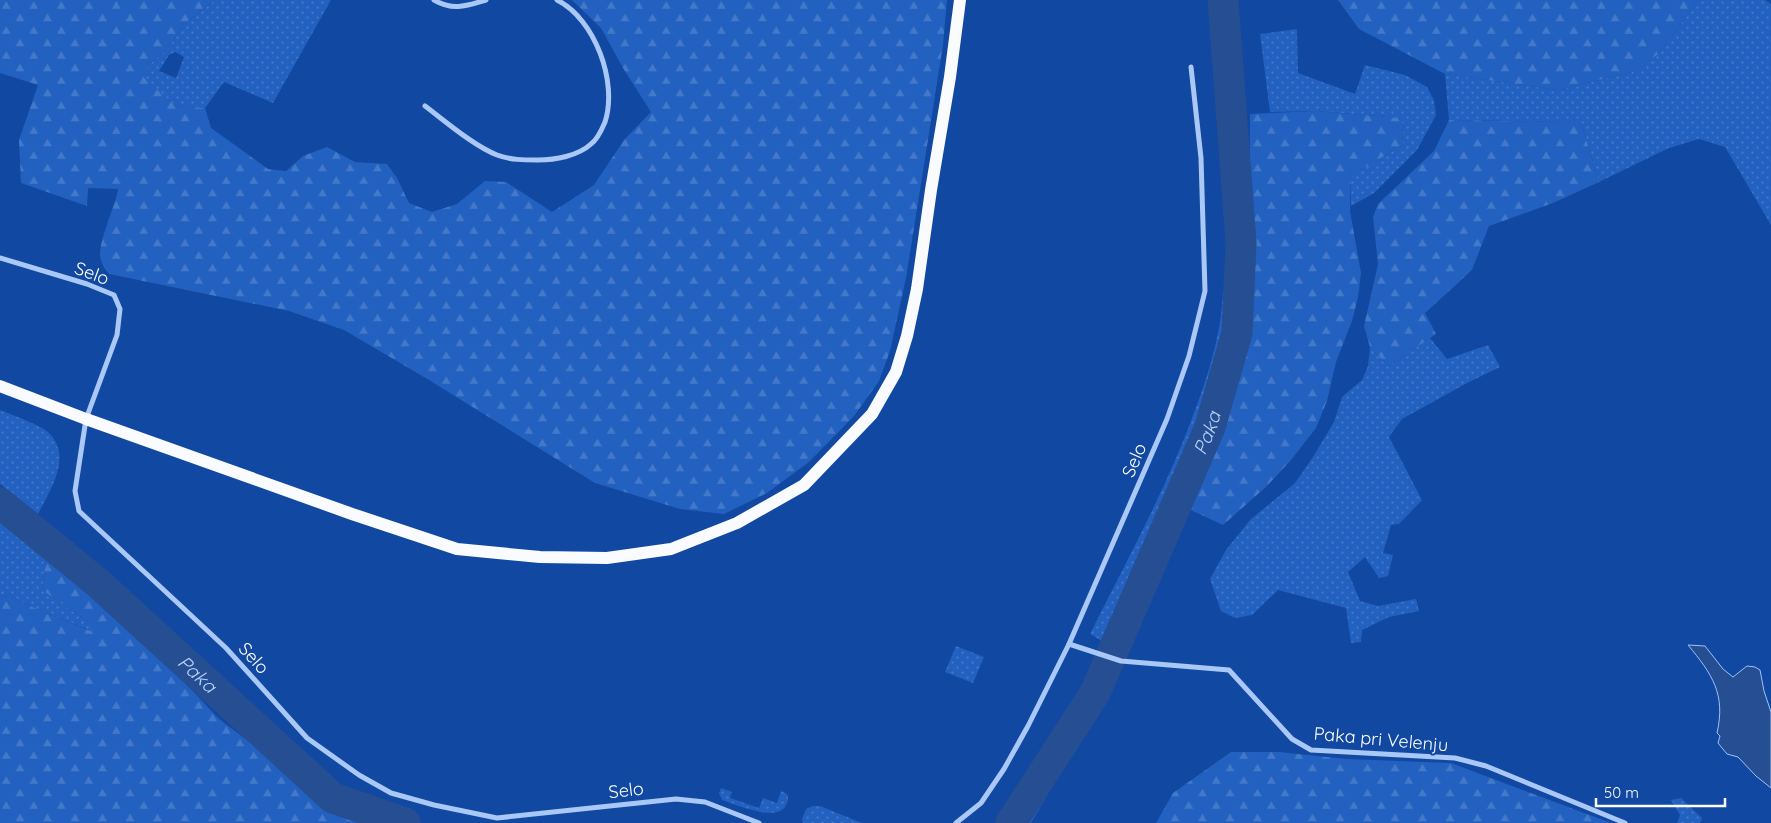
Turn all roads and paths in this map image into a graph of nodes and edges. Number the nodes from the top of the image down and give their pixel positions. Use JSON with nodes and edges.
{"nodes":[{"id":1,"x":434,"y":0,"type":"edge"},
{"id":2,"x":486,"y":0,"type":"edge"},
{"id":3,"x":557,"y":0,"type":"edge"},
{"id":4,"x":960,"y":0,"type":"edge"},
{"id":5,"x":1191,"y":66,"type":"dead end"},
{"id":6,"x":425,"y":106,"type":"dead end"},
{"id":7,"x":0,"y":258,"type":"edge"},
{"id":8,"x":0,"y":386,"type":"edge"},
{"id":9,"x":86,"y":419,"type":"junction"},
{"id":10,"x":1069,"y":644,"type":"junction"},
{"id":11,"x":760,"y":823,"type":"edge"},
{"id":12,"x":956,"y":823,"type":"edge"},
{"id":13,"x":1625,"y":823,"type":"edge"}],
"edges":[{"from":1,"to":2,"type":"street"},
{"from":3,"to":6,"type":"street"},
{"from":4,"to":9,"type":"main road"},
{"from":5,"to":10,"type":"street","name":"Selo"},
{"from":7,"to":9,"type":"street","name":"Selo"},
{"from":8,"to":9,"type":"main road"},
{"from":9,"to":11,"type":"street","name":"Selo"},
{"from":10,"to":12,"type":"street","name":"Selo"},
{"from":10,"to":13,"type":"street","name":"Paka pri Velenju"}]}
